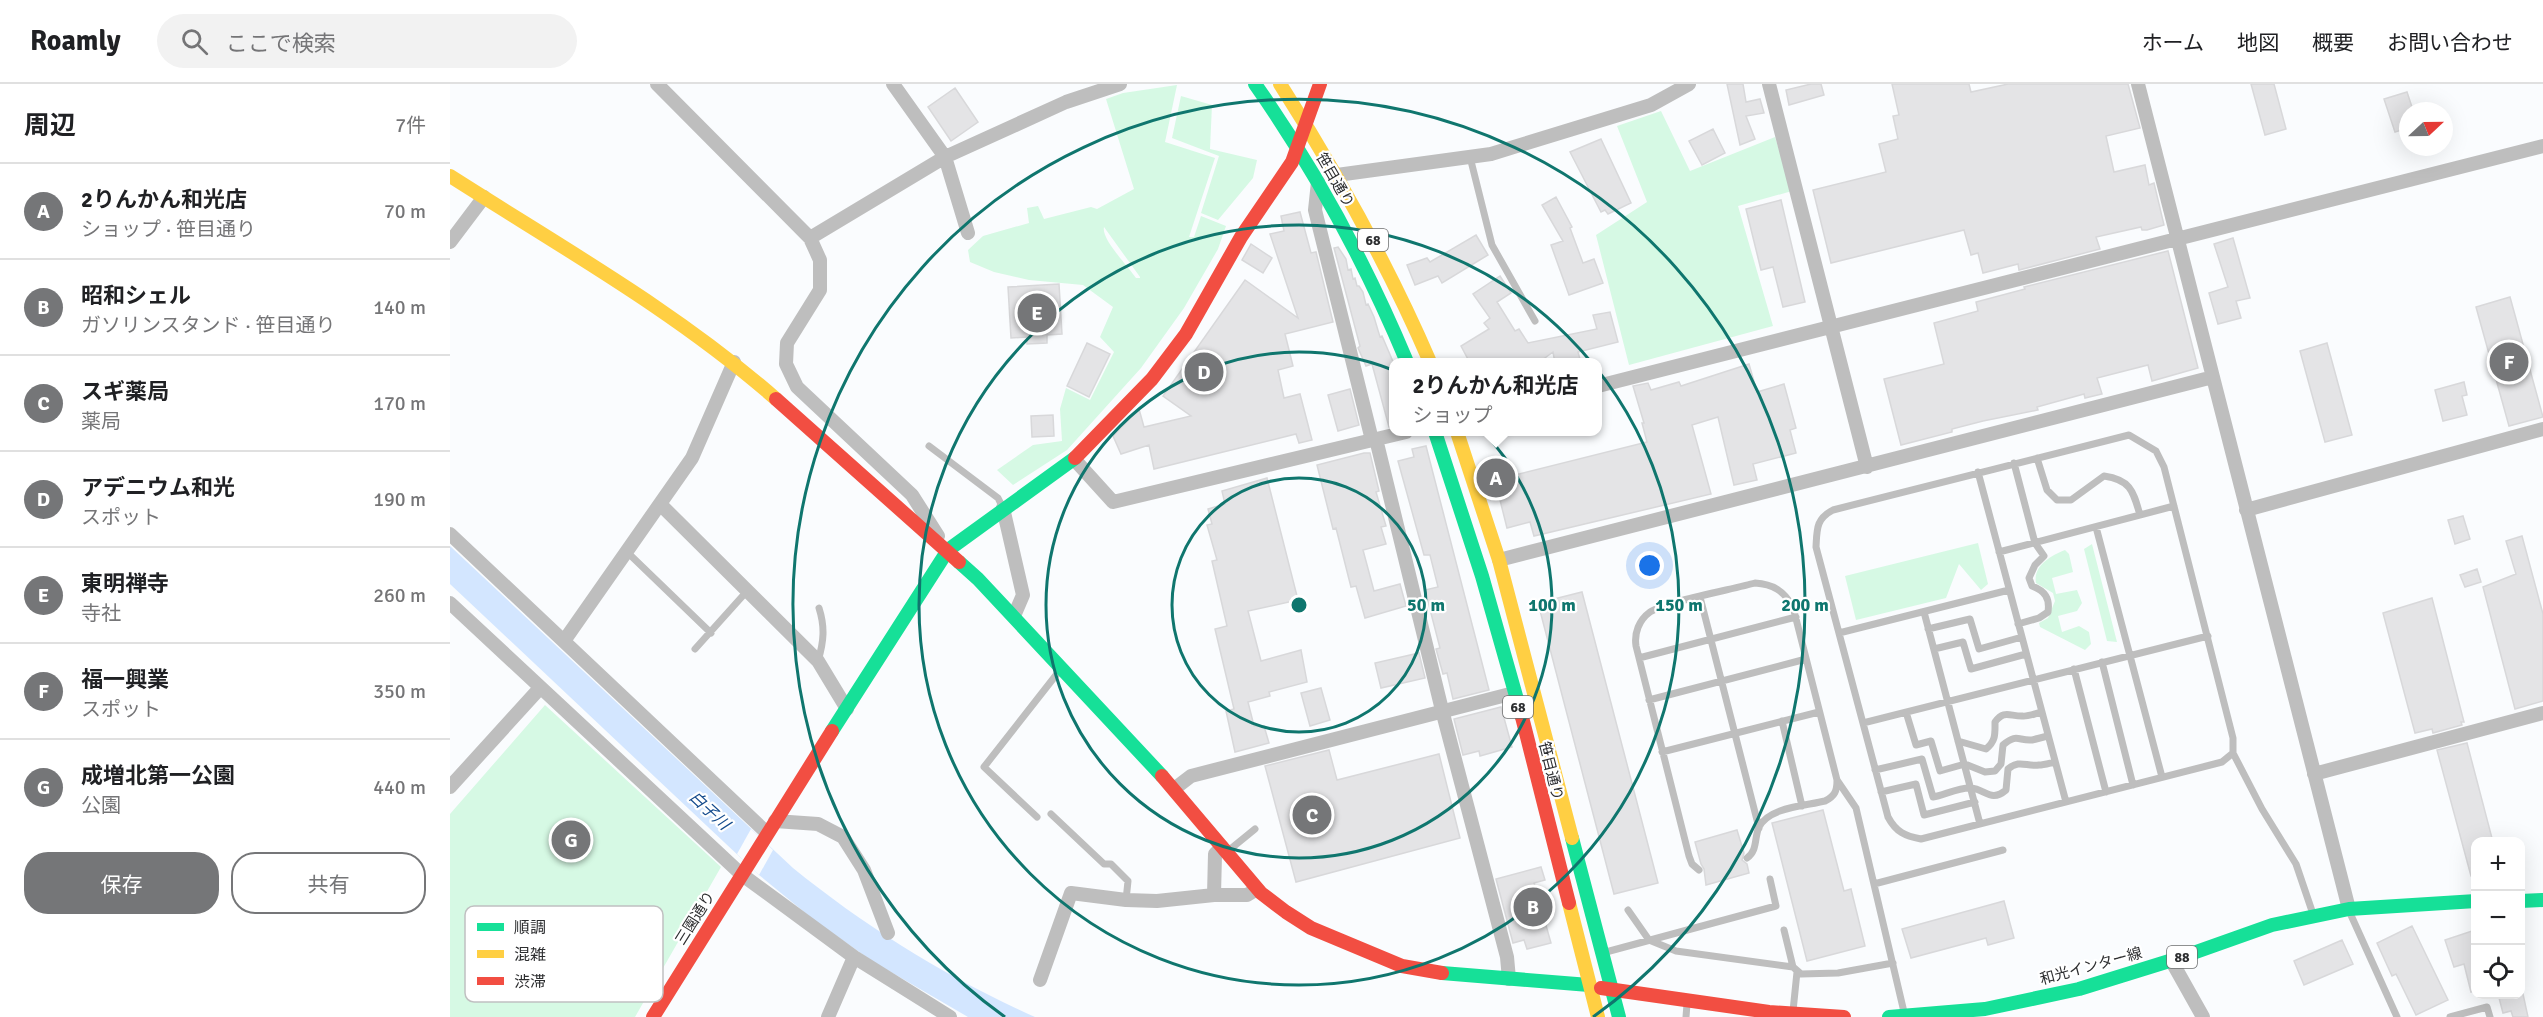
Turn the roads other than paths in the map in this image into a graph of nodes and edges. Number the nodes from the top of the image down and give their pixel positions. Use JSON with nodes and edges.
{"nodes":[{"id":1,"x":657,"y":84,"type":"edge"},
{"id":2,"x":893,"y":84,"type":"edge"},
{"id":3,"x":1120,"y":84,"type":"edge"},
{"id":4,"x":1255,"y":84,"type":"edge"},
{"id":5,"x":1280,"y":84,"type":"edge"},
{"id":6,"x":1320,"y":84,"type":"edge"},
{"id":7,"x":1689,"y":84,"type":"edge"},
{"id":8,"x":1769,"y":84,"type":"edge"},
{"id":9,"x":2138,"y":84,"type":"edge"},
{"id":10,"x":1305,"y":123,"type":"junction"},
{"id":11,"x":2543,"y":146,"type":"edge"},
{"id":12,"x":1297,"y":147,"type":"junction"},
{"id":13,"x":945,"y":157,"type":"junction"},
{"id":14,"x":1470,"y":157,"type":"junction"},
{"id":15,"x":1337,"y":175,"type":"junction"},
{"id":16,"x":450,"y":176,"type":"edge"},
{"id":17,"x":1318,"y":182,"type":"junction"},
{"id":18,"x":484,"y":197,"type":"junction"},
{"id":19,"x":968,"y":233,"type":"dead end"},
{"id":20,"x":810,"y":238,"type":"junction"},
{"id":21,"x":2178,"y":239,"type":"junction"},
{"id":22,"x":450,"y":243,"type":"edge"},
{"id":23,"x":1535,"y":321,"type":"dead end"},
{"id":24,"x":1830,"y":327,"type":"junction"},
{"id":25,"x":1405,"y":358,"type":"edge"},
{"id":26,"x":1428,"y":358,"type":"edge"},
{"id":27,"x":734,"y":363,"type":"junction"},
{"id":28,"x":2213,"y":377,"type":"junction"},
{"id":29,"x":1602,"y":385,"type":"edge"},
{"id":30,"x":2543,"y":429,"type":"edge"},
{"id":31,"x":1389,"y":436,"type":"edge"},
{"id":32,"x":1436,"y":436,"type":"edge"},
{"id":33,"x":1458,"y":436,"type":"edge"},
{"id":34,"x":1374,"y":439,"type":"junction"},
{"id":35,"x":929,"y":446,"type":"dead end"},
{"id":36,"x":2037,"y":458,"type":"junction"},
{"id":37,"x":1074,"y":459,"type":"junction"},
{"id":38,"x":2014,"y":463,"type":"junction"},
{"id":39,"x":1867,"y":467,"type":"junction"},
{"id":40,"x":1978,"y":472,"type":"junction"},
{"id":41,"x":660,"y":504,"type":"junction"},
{"id":42,"x":2174,"y":506,"type":"junction"},
{"id":43,"x":1003,"y":508,"type":"junction"},
{"id":44,"x":2246,"y":510,"type":"junction"},
{"id":45,"x":2140,"y":515,"type":"junction"},
{"id":46,"x":2096,"y":527,"type":"junction"},
{"id":47,"x":450,"y":534,"type":"edge"},
{"id":48,"x":2035,"y":543,"type":"junction"},
{"id":49,"x":948,"y":550,"type":"junction"},
{"id":50,"x":626,"y":551,"type":"junction"},
{"id":51,"x":1999,"y":552,"type":"junction"},
{"id":52,"x":1499,"y":560,"type":"junction"},
{"id":53,"x":748,"y":590,"type":"junction"},
{"id":54,"x":2009,"y":590,"type":"junction"},
{"id":55,"x":1700,"y":597,"type":"junction"},
{"id":56,"x":450,"y":603,"type":"edge"},
{"id":57,"x":819,"y":608,"type":"dead end"},
{"id":58,"x":1924,"y":612,"type":"junction"},
{"id":59,"x":1014,"y":616,"type":"junction"},
{"id":60,"x":1796,"y":617,"type":"junction"},
{"id":61,"x":2018,"y":624,"type":"junction"},
{"id":62,"x":1928,"y":628,"type":"junction"},
{"id":63,"x":711,"y":633,"type":"junction"},
{"id":64,"x":1839,"y":633,"type":"junction"},
{"id":65,"x":2208,"y":636,"type":"junction"},
{"id":66,"x":2022,"y":637,"type":"junction"},
{"id":67,"x":1711,"y":639,"type":"junction"},
{"id":68,"x":564,"y":642,"type":"junction"},
{"id":69,"x":695,"y":649,"type":"dead end"},
{"id":70,"x":1934,"y":649,"type":"junction"},
{"id":71,"x":2026,"y":654,"type":"junction"},
{"id":72,"x":2131,"y":655,"type":"junction"},
{"id":73,"x":1639,"y":658,"type":"junction"},
{"id":74,"x":1806,"y":659,"type":"junction"},
{"id":75,"x":818,"y":661,"type":"junction"},
{"id":76,"x":2102,"y":662,"type":"junction"},
{"id":77,"x":1062,"y":668,"type":"junction"},
{"id":78,"x":2074,"y":669,"type":"junction"},
{"id":79,"x":2033,"y":679,"type":"junction"},
{"id":80,"x":1721,"y":681,"type":"junction"},
{"id":81,"x":540,"y":688,"type":"junction"},
{"id":82,"x":1514,"y":693,"type":"junction"},
{"id":83,"x":1649,"y":700,"type":"junction"},
{"id":84,"x":1948,"y":701,"type":"junction"},
{"id":85,"x":848,"y":709,"type":"junction"},
{"id":86,"x":1442,"y":710,"type":"junction"},
{"id":87,"x":1820,"y":712,"type":"junction"},
{"id":88,"x":1906,"y":712,"type":"junction"},
{"id":89,"x":2042,"y":712,"type":"junction"},
{"id":90,"x":2543,"y":713,"type":"edge"},
{"id":91,"x":1782,"y":721,"type":"junction"},
{"id":92,"x":1863,"y":723,"type":"junction"},
{"id":93,"x":1735,"y":734,"type":"junction"},
{"id":94,"x":2048,"y":736,"type":"junction"},
{"id":95,"x":1958,"y":741,"type":"junction"},
{"id":96,"x":1662,"y":752,"type":"junction"},
{"id":97,"x":2233,"y":753,"type":"junction"},
{"id":98,"x":2055,"y":762,"type":"junction"},
{"id":99,"x":1965,"y":764,"type":"junction"},
{"id":100,"x":1875,"y":770,"type":"junction"},
{"id":101,"x":2314,"y":774,"type":"junction"},
{"id":102,"x":2162,"y":777,"type":"junction"},
{"id":103,"x":1837,"y":780,"type":"junction"},
{"id":104,"x":452,"y":781,"type":"edge"},
{"id":105,"x":2133,"y":784,"type":"junction"},
{"id":106,"x":1971,"y":788,"type":"junction"},
{"id":107,"x":1174,"y":789,"type":"junction"},
{"id":108,"x":1881,"y":792,"type":"junction"},
{"id":109,"x":2106,"y":792,"type":"junction"},
{"id":110,"x":1975,"y":802,"type":"junction"},
{"id":111,"x":2066,"y":802,"type":"junction"},
{"id":112,"x":1802,"y":806,"type":"junction"},
{"id":113,"x":1051,"y":814,"type":"dead end"},
{"id":114,"x":1037,"y":818,"type":"dead end"},
{"id":115,"x":1980,"y":824,"type":"junction"},
{"id":116,"x":1759,"y":828,"type":"junction"},
{"id":117,"x":1255,"y":829,"type":"dead end"},
{"id":118,"x":769,"y":831,"type":"junction"},
{"id":119,"x":1224,"y":849,"type":"junction"},
{"id":120,"x":2003,"y":850,"type":"dead end"},
{"id":121,"x":1747,"y":858,"type":"dead end"},
{"id":122,"x":744,"y":870,"type":"junction"},
{"id":123,"x":1699,"y":870,"type":"dead end"},
{"id":124,"x":1770,"y":879,"type":"dead end"},
{"id":125,"x":1874,"y":884,"type":"junction"},
{"id":126,"x":1257,"y":888,"type":"junction"},
{"id":127,"x":1214,"y":895,"type":"junction"},
{"id":128,"x":1126,"y":900,"type":"junction"},
{"id":129,"x":2543,"y":900,"type":"edge"},
{"id":130,"x":2471,"y":901,"type":"edge"},
{"id":131,"x":2525,"y":901,"type":"edge"},
{"id":132,"x":2349,"y":909,"type":"junction"},
{"id":133,"x":1628,"y":910,"type":"dead end"},
{"id":134,"x":2314,"y":916,"type":"junction"},
{"id":135,"x":1784,"y":930,"type":"dead end"},
{"id":136,"x":888,"y":933,"type":"dead end"},
{"id":137,"x":1649,"y":940,"type":"junction"},
{"id":138,"x":1603,"y":953,"type":"junction"},
{"id":139,"x":854,"y":957,"type":"junction"},
{"id":140,"x":2171,"y":960,"type":"junction"},
{"id":141,"x":1893,"y":963,"type":"junction"},
{"id":142,"x":1795,"y":970,"type":"junction"},
{"id":143,"x":1509,"y":979,"type":"junction"},
{"id":144,"x":1040,"y":980,"type":"dead end"},
{"id":145,"x":1589,"y":985,"type":"junction"},
{"id":146,"x":1613,"y":991,"type":"junction"},
{"id":147,"x":663,"y":1001,"type":"edge"},
{"id":148,"x":662,"y":1002,"type":"edge"},
{"id":149,"x":1687,"y":1002,"type":"junction"},
{"id":150,"x":1792,"y":1014,"type":"junction"},
{"id":151,"x":1910,"y":1016,"type":"edge"},
{"id":152,"x":653,"y":1017,"type":"edge"},
{"id":153,"x":828,"y":1017,"type":"edge"},
{"id":154,"x":950,"y":1017,"type":"edge"},
{"id":155,"x":1598,"y":1017,"type":"edge"},
{"id":156,"x":1619,"y":1017,"type":"edge"},
{"id":157,"x":1686,"y":1017,"type":"edge"},
{"id":158,"x":1844,"y":1017,"type":"edge"},
{"id":159,"x":1889,"y":1017,"type":"edge"},
{"id":160,"x":2203,"y":1017,"type":"edge"},
{"id":161,"x":2397,"y":1017,"type":"edge"},
{"id":162,"x":2450,"y":1017,"type":"edge"},
{"id":163,"x":2490,"y":1017,"type":"edge"}],
"edges":[{"from":1,"to":20,"type":"street"},
{"from":2,"to":13,"type":"street"},
{"from":3,"to":13,"type":"street"},
{"from":4,"to":12,"type":"main road","name":"笹目通り","number":"68"},
{"from":5,"to":10,"type":"main road","name":"笹目通り","number":"68"},
{"from":6,"to":10,"type":"main road"},
{"from":7,"to":14,"type":"street"},
{"from":8,"to":24,"type":"street"},
{"from":9,"to":21,"type":"street"},
{"from":10,"to":12,"type":"main road"},
{"from":10,"to":15,"type":"main road","name":"笹目通り","number":"68"},
{"from":11,"to":21,"type":"street"},
{"from":12,"to":17,"type":"main road","name":"笹目通り","number":"68"},
{"from":12,"to":37,"type":"main road"},
{"from":13,"to":19,"type":"street"},
{"from":13,"to":20,"type":"street"},
{"from":14,"to":15,"type":"street"},
{"from":14,"to":23,"type":"lane"},
{"from":15,"to":26,"type":"main road","name":"笹目通り","number":"68"},
{"from":16,"to":18,"type":"main road"},
{"from":17,"to":25,"type":"main road","name":"笹目通り","number":"68"},
{"from":17,"to":34,"type":"street"},
{"from":18,"to":22,"type":"street"},
{"from":18,"to":27,"type":"main road"},
{"from":20,"to":49,"type":"street"},
{"from":21,"to":24,"type":"street"},
{"from":21,"to":28,"type":"street"},
{"from":24,"to":29,"type":"street"},
{"from":24,"to":39,"type":"street"},
{"from":27,"to":41,"type":"street"},
{"from":27,"to":49,"type":"main road"},
{"from":28,"to":39,"type":"street"},
{"from":28,"to":44,"type":"street"},
{"from":30,"to":44,"type":"street"},
{"from":31,"to":34,"type":"street"},
{"from":32,"to":82,"type":"main road","name":"笹目通り","number":"68"},
{"from":33,"to":52,"type":"main road","name":"笹目通り","number":"68"},
{"from":34,"to":37,"type":"street"},
{"from":34,"to":86,"type":"street"},
{"from":35,"to":43,"type":"lane"},
{"from":36,"to":38,"type":"lane"},
{"from":36,"to":42,"type":"lane"},
{"from":36,"to":45,"type":"lane"},
{"from":37,"to":43,"type":"main road"},
{"from":38,"to":40,"type":"lane"},
{"from":38,"to":48,"type":"lane"},
{"from":39,"to":52,"type":"street"},
{"from":40,"to":51,"type":"lane"},
{"from":40,"to":64,"type":"lane"},
{"from":41,"to":50,"type":"street"},
{"from":41,"to":53,"type":"street"},
{"from":42,"to":45,"type":"lane"},
{"from":42,"to":65,"type":"lane"},
{"from":43,"to":49,"type":"main road"},
{"from":43,"to":59,"type":"street"},
{"from":44,"to":101,"type":"street"},
{"from":45,"to":46,"type":"lane"},
{"from":46,"to":48,"type":"lane"},
{"from":46,"to":72,"type":"lane"},
{"from":47,"to":68,"type":"street"},
{"from":48,"to":51,"type":"lane"},
{"from":48,"to":61,"type":"lane"},
{"from":49,"to":59,"type":"main road"},
{"from":49,"to":85,"type":"main road"},
{"from":50,"to":63,"type":"lane"},
{"from":50,"to":68,"type":"street"},
{"from":51,"to":54,"type":"lane"},
{"from":52,"to":138,"type":"main road","name":"笹目通り","number":"68"},
{"from":53,"to":63,"type":"lane"},
{"from":53,"to":75,"type":"street"},
{"from":54,"to":58,"type":"lane"},
{"from":54,"to":61,"type":"lane"},
{"from":55,"to":60,"type":"lane"},
{"from":55,"to":67,"type":"lane"},
{"from":55,"to":73,"type":"lane"},
{"from":56,"to":81,"type":"street"},
{"from":57,"to":75,"type":"lane"},
{"from":58,"to":62,"type":"lane"},
{"from":58,"to":64,"type":"lane"},
{"from":59,"to":77,"type":"main road"},
{"from":60,"to":67,"type":"lane"},
{"from":60,"to":74,"type":"lane"},
{"from":61,"to":66,"type":"lane"},
{"from":62,"to":66,"type":"lane"},
{"from":62,"to":70,"type":"lane"},
{"from":63,"to":69,"type":"lane"},
{"from":64,"to":92,"type":"lane"},
{"from":65,"to":72,"type":"lane"},
{"from":65,"to":97,"type":"lane"},
{"from":66,"to":71,"type":"lane"},
{"from":67,"to":73,"type":"lane"},
{"from":67,"to":80,"type":"lane"},
{"from":68,"to":118,"type":"street"},
{"from":70,"to":71,"type":"lane"},
{"from":70,"to":84,"type":"lane"},
{"from":71,"to":79,"type":"lane"},
{"from":72,"to":76,"type":"lane"},
{"from":72,"to":102,"type":"lane"},
{"from":73,"to":83,"type":"lane"},
{"from":74,"to":80,"type":"lane"},
{"from":74,"to":87,"type":"lane"},
{"from":75,"to":85,"type":"street"},
{"from":76,"to":78,"type":"lane"},
{"from":76,"to":105,"type":"lane"},
{"from":77,"to":107,"type":"main road"},
{"from":77,"to":114,"type":"lane"},
{"from":78,"to":79,"type":"lane"},
{"from":78,"to":109,"type":"lane"},
{"from":79,"to":84,"type":"lane"},
{"from":79,"to":89,"type":"lane"},
{"from":80,"to":83,"type":"lane"},
{"from":80,"to":93,"type":"lane"},
{"from":81,"to":104,"type":"street"},
{"from":81,"to":122,"type":"street"},
{"from":82,"to":86,"type":"street"},
{"from":82,"to":145,"type":"main road","name":"笹目通り","number":"68"},
{"from":83,"to":96,"type":"lane"},
{"from":84,"to":88,"type":"lane"},
{"from":84,"to":95,"type":"lane"},
{"from":85,"to":118,"type":"main road"},
{"from":86,"to":107,"type":"street"},
{"from":86,"to":143,"type":"street"},
{"from":87,"to":91,"type":"lane"},
{"from":87,"to":103,"type":"lane"},
{"from":88,"to":92,"type":"lane"},
{"from":88,"to":99,"type":"lane"},
{"from":89,"to":94,"type":"lane"},
{"from":89,"to":95,"type":"lane"},
{"from":90,"to":101,"type":"street"},
{"from":91,"to":93,"type":"lane"},
{"from":91,"to":112,"type":"lane"},
{"from":92,"to":100,"type":"lane"},
{"from":93,"to":96,"type":"lane"},
{"from":93,"to":116,"type":"lane"},
{"from":94,"to":98,"type":"lane"},
{"from":94,"to":99,"type":"lane"},
{"from":95,"to":99,"type":"lane"},
{"from":96,"to":123,"type":"lane"},
{"from":97,"to":102,"type":"lane"},
{"from":97,"to":134,"type":"lane"},
{"from":98,"to":106,"type":"lane"},
{"from":98,"to":111,"type":"lane"},
{"from":99,"to":106,"type":"lane"},
{"from":100,"to":106,"type":"lane"},
{"from":100,"to":108,"type":"lane"},
{"from":101,"to":132,"type":"street"},
{"from":102,"to":105,"type":"lane"},
{"from":103,"to":112,"type":"lane"},
{"from":103,"to":125,"type":"lane"},
{"from":105,"to":109,"type":"lane"},
{"from":106,"to":110,"type":"lane"},
{"from":107,"to":119,"type":"main road"},
{"from":108,"to":110,"type":"lane"},
{"from":108,"to":115,"type":"lane"},
{"from":109,"to":111,"type":"lane"},
{"from":110,"to":115,"type":"lane"},
{"from":111,"to":115,"type":"lane"},
{"from":112,"to":116,"type":"lane"},
{"from":113,"to":128,"type":"lane"},
{"from":116,"to":121,"type":"lane"},
{"from":117,"to":119,"type":"lane"},
{"from":118,"to":122,"type":"main road","name":"三園通り"},
{"from":118,"to":136,"type":"street"},
{"from":119,"to":126,"type":"main road"},
{"from":119,"to":127,"type":"street"},
{"from":120,"to":125,"type":"lane"},
{"from":122,"to":139,"type":"street"},
{"from":122,"to":147,"type":"main road","name":"三園通り"},
{"from":124,"to":137,"type":"lane"},
{"from":125,"to":141,"type":"lane"},
{"from":126,"to":127,"type":"street"},
{"from":126,"to":143,"type":"main road"},
{"from":127,"to":128,"type":"street"},
{"from":128,"to":144,"type":"street"},
{"from":129,"to":131,"type":"main road"},
{"from":130,"to":132,"type":"main road","name":"和光インター線","number":"88"},
{"from":132,"to":134,"type":"main road","name":"和光インター線","number":"88"},
{"from":132,"to":161,"type":"lane"},
{"from":133,"to":137,"type":"lane"},
{"from":134,"to":140,"type":"main road","name":"和光インター線","number":"88"},
{"from":135,"to":142,"type":"lane"},
{"from":137,"to":138,"type":"lane"},
{"from":137,"to":142,"type":"lane"},
{"from":138,"to":146,"type":"main road","name":"笹目通り","number":"68"},
{"from":139,"to":153,"type":"street"},
{"from":139,"to":154,"type":"street"},
{"from":140,"to":151,"type":"main road","name":"和光インター線","number":"88"},
{"from":140,"to":160,"type":"street"},
{"from":141,"to":142,"type":"lane"},
{"from":141,"to":151,"type":"lane"},
{"from":142,"to":150,"type":"lane"},
{"from":143,"to":145,"type":"main road"},
{"from":145,"to":146,"type":"main road"},
{"from":145,"to":155,"type":"main road","name":"笹目通り","number":"68"},
{"from":146,"to":149,"type":"main road"},
{"from":146,"to":156,"type":"main road","name":"笹目通り","number":"68"},
{"from":148,"to":152,"type":"main road","name":"三園通り"},
{"from":149,"to":150,"type":"main road"},
{"from":149,"to":157,"type":"lane"},
{"from":150,"to":158,"type":"main road"},
{"from":151,"to":159,"type":"main road","name":"和光インター線","number":"88"},
{"from":162,"to":163,"type":"lane"}]}
